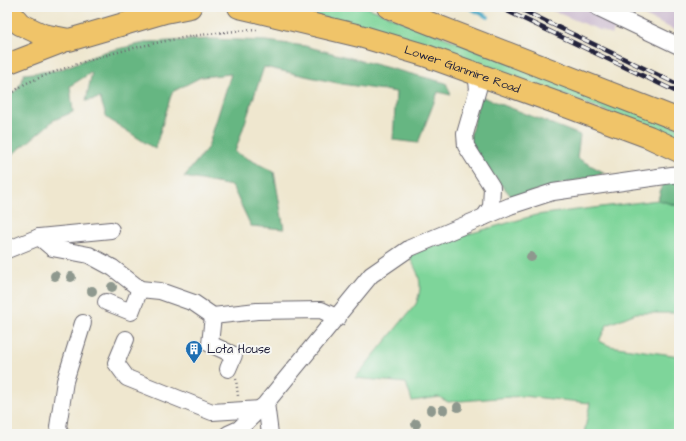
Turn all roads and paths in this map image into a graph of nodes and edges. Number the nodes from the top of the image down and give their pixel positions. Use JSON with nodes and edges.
{"nodes":[{"id":1,"x":138,"y":7,"type":"edge"},
{"id":2,"x":190,"y":7,"type":"edge"},
{"id":3,"x":239,"y":7,"type":"edge"},
{"id":4,"x":388,"y":7,"type":"edge"},
{"id":5,"x":597,"y":7,"type":"edge"},
{"id":6,"x":7,"y":9,"type":"edge"},
{"id":7,"x":119,"y":25,"type":"junction"},
{"id":8,"x":258,"y":30,"type":"dead end"},
{"id":9,"x":70,"y":40,"type":"junction"},
{"id":10,"x":679,"y":46,"type":"edge"},
{"id":11,"x":7,"y":64,"type":"edge"},
{"id":12,"x":476,"y":74,"type":"junction"},
{"id":13,"x":7,"y":96,"type":"edge"},
{"id":14,"x":679,"y":120,"type":"edge"},
{"id":15,"x":679,"y":151,"type":"edge"},
{"id":16,"x":679,"y":174,"type":"edge"},
{"id":17,"x":492,"y":187,"type":"junction"},
{"id":18,"x":510,"y":206,"type":"junction"},
{"id":19,"x":484,"y":217,"type":"junction"},
{"id":20,"x":111,"y":230,"type":"dead end"},
{"id":21,"x":39,"y":238,"type":"junction"},
{"id":22,"x":7,"y":250,"type":"edge"},
{"id":23,"x":140,"y":289,"type":"junction"},
{"id":24,"x":106,"y":302,"type":"dead end"},
{"id":25,"x":213,"y":316,"type":"junction"},
{"id":26,"x":338,"y":318,"type":"junction"},
{"id":27,"x":83,"y":323,"type":"dead end"},
{"id":28,"x":126,"y":340,"type":"dead end"},
{"id":29,"x":228,"y":369,"type":"joint"},
{"id":30,"x":263,"y":406,"type":"junction"},
{"id":31,"x":245,"y":422,"type":"edge"},
{"id":32,"x":61,"y":434,"type":"edge"},
{"id":33,"x":228,"y":434,"type":"edge"},
{"id":34,"x":270,"y":434,"type":"edge"}],
"edges":[{"from":1,"to":7,"type":"highway"},
{"from":2,"to":7,"type":"highway"},
{"from":3,"to":12,"type":"highway","name":"Lower Glanmire Road"},
{"from":4,"to":14,"type":"highway"},
{"from":5,"to":10,"type":"lane"},
{"from":6,"to":9,"type":"highway"},
{"from":7,"to":9,"type":"highway"},
{"from":8,"to":13,"type":"path"},
{"from":9,"to":11,"type":"main road"},
{"from":12,"to":15,"type":"highway","name":"Lower Glanmire Road"},
{"from":12,"to":17,"type":"lane"},
{"from":16,"to":18,"type":"lane"},
{"from":17,"to":18,"type":"lane"},
{"from":17,"to":19,"type":"lane"},
{"from":18,"to":19,"type":"lane"},
{"from":19,"to":26,"type":"lane"},
{"from":20,"to":21,"type":"lane"},
{"from":21,"to":22,"type":"lane"},
{"from":21,"to":23,"type":"lane"},
{"from":23,"to":24,"type":"lane"},
{"from":23,"to":25,"type":"lane"},
{"from":25,"to":26,"type":"lane"},
{"from":25,"to":29,"type":"lane"},
{"from":26,"to":30,"type":"lane"},
{"from":27,"to":32,"type":"lane"},
{"from":28,"to":31,"type":"lane"},
{"from":29,"to":31,"type":"path"},
{"from":30,"to":31,"type":"lane"},
{"from":30,"to":34,"type":"lane"},
{"from":31,"to":33,"type":"lane"}]}
